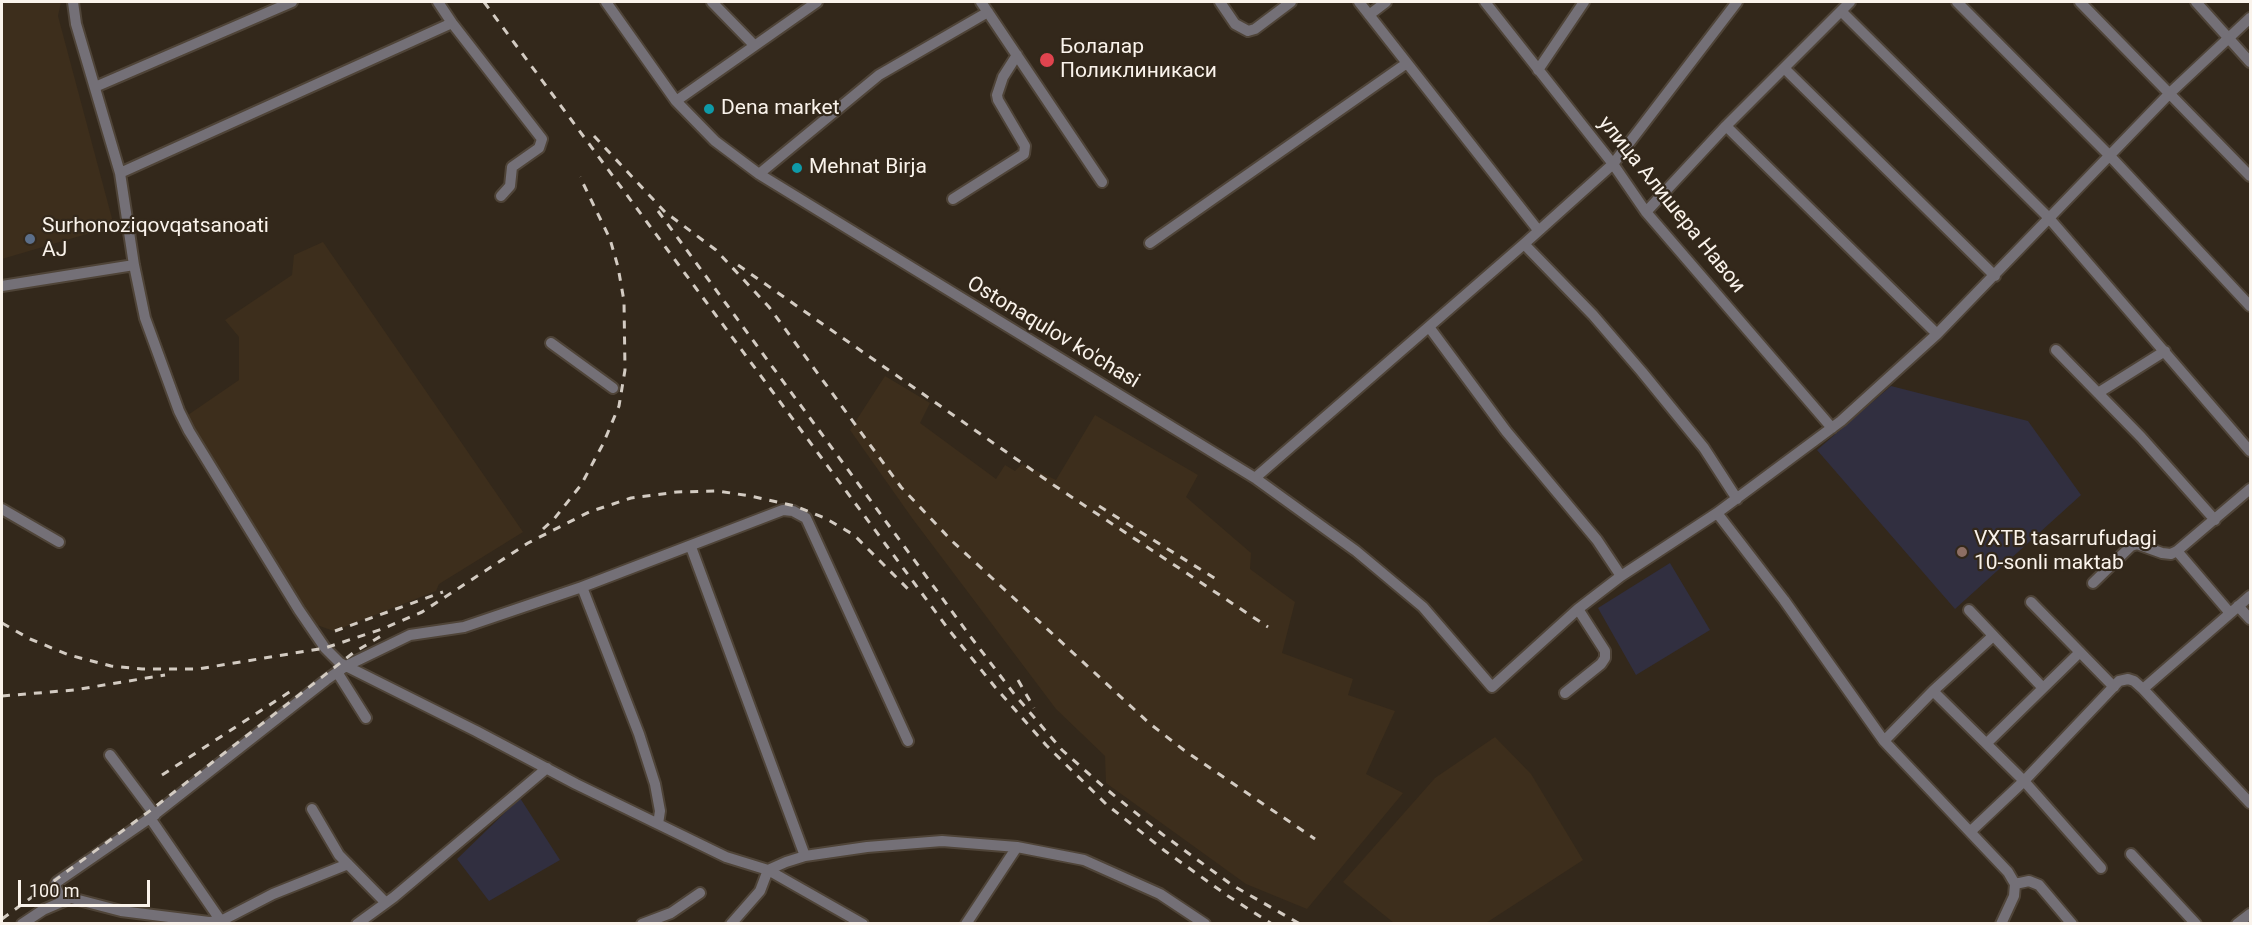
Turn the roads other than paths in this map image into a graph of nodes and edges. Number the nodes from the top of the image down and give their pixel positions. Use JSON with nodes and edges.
{"nodes":[{"id":1,"x":73,"y":2,"type":"edge"},
{"id":2,"x":292,"y":2,"type":"edge"},
{"id":3,"x":438,"y":2,"type":"edge"},
{"id":4,"x":606,"y":2,"type":"edge"},
{"id":5,"x":712,"y":2,"type":"edge"},
{"id":6,"x":817,"y":2,"type":"edge"},
{"id":7,"x":981,"y":2,"type":"edge"},
{"id":8,"x":1220,"y":2,"type":"edge"},
{"id":9,"x":1291,"y":2,"type":"edge"},
{"id":10,"x":1359,"y":2,"type":"edge"},
{"id":11,"x":1386,"y":2,"type":"edge"},
{"id":12,"x":1485,"y":2,"type":"edge"},
{"id":13,"x":1584,"y":2,"type":"edge"},
{"id":14,"x":1737,"y":2,"type":"edge"},
{"id":15,"x":1850,"y":2,"type":"edge"},
{"id":16,"x":1958,"y":2,"type":"edge"},
{"id":17,"x":2080,"y":2,"type":"edge"},
{"id":18,"x":2196,"y":2,"type":"edge"},
{"id":19,"x":1841,"y":11,"type":"junction"},
{"id":20,"x":988,"y":12,"type":"junction"},
{"id":21,"x":1369,"y":15,"type":"junction"},
{"id":22,"x":2250,"y":18,"type":"edge"},
{"id":23,"x":452,"y":23,"type":"junction"},
{"id":24,"x":2227,"y":38,"type":"junction"},
{"id":25,"x":754,"y":45,"type":"junction"},
{"id":26,"x":1017,"y":55,"type":"junction"},
{"id":27,"x":2250,"y":62,"type":"edge"},
{"id":28,"x":1407,"y":63,"type":"junction"},
{"id":29,"x":1784,"y":68,"type":"junction"},
{"id":30,"x":1538,"y":70,"type":"junction"},
{"id":31,"x":94,"y":87,"type":"junction"},
{"id":32,"x":2170,"y":93,"type":"junction"},
{"id":33,"x":676,"y":101,"type":"junction"},
{"id":34,"x":1726,"y":126,"type":"junction"},
{"id":35,"x":2109,"y":155,"type":"junction"},
{"id":36,"x":1613,"y":164,"type":"junction"},
{"id":37,"x":120,"y":173,"type":"junction"},
{"id":38,"x":759,"y":174,"type":"junction"},
{"id":39,"x":2250,"y":176,"type":"edge"},
{"id":40,"x":1102,"y":182,"type":"dead end"},
{"id":41,"x":501,"y":196,"type":"dead end"},
{"id":42,"x":953,"y":199,"type":"dead end"},
{"id":43,"x":1646,"y":212,"type":"junction"},
{"id":44,"x":2048,"y":217,"type":"junction"},
{"id":45,"x":1538,"y":230,"type":"junction"},
{"id":46,"x":1150,"y":243,"type":"dead end"},
{"id":47,"x":1524,"y":244,"type":"junction"},
{"id":48,"x":134,"y":265,"type":"junction"},
{"id":49,"x":1995,"y":276,"type":"junction"},
{"id":50,"x":2,"y":286,"type":"edge"},
{"id":51,"x":2250,"y":306,"type":"edge"},
{"id":52,"x":1429,"y":327,"type":"junction"},
{"id":53,"x":1937,"y":334,"type":"junction"},
{"id":54,"x":551,"y":343,"type":"dead end"},
{"id":55,"x":2056,"y":350,"type":"dead end"},
{"id":56,"x":2165,"y":351,"type":"junction"},
{"id":57,"x":613,"y":388,"type":"dead end"},
{"id":58,"x":2098,"y":393,"type":"junction"},
{"id":59,"x":1832,"y":428,"type":"junction"},
{"id":60,"x":2250,"y":451,"type":"edge"},
{"id":61,"x":1255,"y":478,"type":"junction"},
{"id":62,"x":2250,"y":489,"type":"edge"},
{"id":63,"x":1737,"y":499,"type":"junction"},
{"id":64,"x":2,"y":509,"type":"edge"},
{"id":65,"x":1717,"y":513,"type":"junction"},
{"id":66,"x":2215,"y":520,"type":"junction"},
{"id":67,"x":59,"y":542,"type":"dead end"},
{"id":68,"x":691,"y":546,"type":"junction"},
{"id":69,"x":2177,"y":551,"type":"junction"},
{"id":70,"x":1621,"y":576,"type":"junction"},
{"id":71,"x":2093,"y":583,"type":"dead end"},
{"id":72,"x":582,"y":587,"type":"junction"},
{"id":73,"x":2250,"y":596,"type":"edge"},
{"id":74,"x":2031,"y":602,"type":"dead end"},
{"id":75,"x":1578,"y":609,"type":"junction"},
{"id":76,"x":1970,"y":610,"type":"dead end"},
{"id":77,"x":2234,"y":610,"type":"junction"},
{"id":78,"x":2250,"y":619,"type":"edge"},
{"id":79,"x":1993,"y":636,"type":"junction"},
{"id":80,"x":2080,"y":652,"type":"junction"},
{"id":81,"x":341,"y":669,"type":"junction"},
{"id":82,"x":2114,"y":687,"type":"junction"},
{"id":83,"x":2043,"y":688,"type":"junction"},
{"id":84,"x":2143,"y":689,"type":"junction"},
{"id":85,"x":1933,"y":691,"type":"junction"},
{"id":86,"x":1566,"y":693,"type":"dead end"},
{"id":87,"x":366,"y":718,"type":"dead end"},
{"id":88,"x":908,"y":741,"type":"dead end"},
{"id":89,"x":1884,"y":741,"type":"junction"},
{"id":90,"x":1987,"y":743,"type":"junction"},
{"id":91,"x":110,"y":755,"type":"dead end"},
{"id":92,"x":547,"y":768,"type":"junction"},
{"id":93,"x":2024,"y":781,"type":"junction"},
{"id":94,"x":2250,"y":804,"type":"edge"},
{"id":95,"x":312,"y":809,"type":"dead end"},
{"id":96,"x":152,"y":817,"type":"junction"},
{"id":97,"x":658,"y":824,"type":"junction"},
{"id":98,"x":1971,"y":831,"type":"junction"},
{"id":99,"x":1017,"y":847,"type":"junction"},
{"id":100,"x":2131,"y":854,"type":"dead end"},
{"id":101,"x":805,"y":856,"type":"junction"},
{"id":102,"x":348,"y":864,"type":"junction"},
{"id":103,"x":2101,"y":868,"type":"dead end"},
{"id":104,"x":768,"y":870,"type":"junction"},
{"id":105,"x":2015,"y":884,"type":"junction"},
{"id":106,"x":699,"y":892,"type":"dead end"},
{"id":107,"x":62,"y":900,"type":"junction"},
{"id":108,"x":386,"y":903,"type":"junction"},
{"id":109,"x":222,"y":922,"type":"edge"},
{"id":110,"x":22,"y":924,"type":"edge"},
{"id":111,"x":357,"y":924,"type":"edge"},
{"id":112,"x":642,"y":924,"type":"edge"},
{"id":113,"x":730,"y":924,"type":"edge"},
{"id":114,"x":863,"y":924,"type":"edge"},
{"id":115,"x":966,"y":924,"type":"edge"},
{"id":116,"x":1205,"y":924,"type":"edge"},
{"id":117,"x":2001,"y":924,"type":"edge"},
{"id":118,"x":2072,"y":924,"type":"edge"},
{"id":119,"x":2196,"y":924,"type":"edge"}],
"edges":[{"from":1,"to":31,"type":"street"},
{"from":2,"to":31,"type":"street"},
{"from":3,"to":23,"type":"street"},
{"from":4,"to":33,"type":"street","name":"Ostonaqulov ko'chasi"},
{"from":5,"to":25,"type":"street"},
{"from":6,"to":25,"type":"street"},
{"from":7,"to":20,"type":"street"},
{"from":8,"to":9,"type":"street"},
{"from":10,"to":21,"type":"street"},
{"from":11,"to":21,"type":"street"},
{"from":12,"to":30,"type":"street","name":"улица Алишера Навои"},
{"from":13,"to":30,"type":"street"},
{"from":14,"to":36,"type":"street"},
{"from":15,"to":19,"type":"street"},
{"from":16,"to":35,"type":"street"},
{"from":17,"to":32,"type":"street"},
{"from":18,"to":24,"type":"street"},
{"from":19,"to":29,"type":"street"},
{"from":19,"to":44,"type":"street"},
{"from":20,"to":26,"type":"street"},
{"from":20,"to":38,"type":"street"},
{"from":21,"to":28,"type":"street"},
{"from":22,"to":24,"type":"street"},
{"from":23,"to":37,"type":"street"},
{"from":23,"to":41,"type":"street"},
{"from":24,"to":27,"type":"street"},
{"from":24,"to":32,"type":"street"},
{"from":25,"to":33,"type":"street"},
{"from":26,"to":40,"type":"street"},
{"from":26,"to":42,"type":"street"},
{"from":28,"to":45,"type":"street"},
{"from":28,"to":46,"type":"street"},
{"from":29,"to":34,"type":"street"},
{"from":29,"to":49,"type":"street"},
{"from":30,"to":36,"type":"street","name":"улица Алишера Навои"},
{"from":31,"to":37,"type":"street"},
{"from":32,"to":35,"type":"street"},
{"from":32,"to":39,"type":"street"},
{"from":33,"to":38,"type":"street","name":"Ostonaqulov ko'chasi"},
{"from":34,"to":43,"type":"street"},
{"from":34,"to":53,"type":"street"},
{"from":35,"to":44,"type":"street"},
{"from":35,"to":51,"type":"street"},
{"from":36,"to":43,"type":"street","name":"улица Алишера Навои"},
{"from":36,"to":45,"type":"street"},
{"from":37,"to":48,"type":"street"},
{"from":38,"to":61,"type":"street","name":"Ostonaqulov ko'chasi"},
{"from":43,"to":59,"type":"street","name":"улица Алишера Навои"},
{"from":44,"to":49,"type":"street"},
{"from":44,"to":56,"type":"street"},
{"from":45,"to":47,"type":"street"},
{"from":47,"to":52,"type":"street"},
{"from":47,"to":63,"type":"street"},
{"from":48,"to":50,"type":"street"},
{"from":48,"to":81,"type":"street"},
{"from":49,"to":53,"type":"street"},
{"from":52,"to":61,"type":"street"},
{"from":52,"to":70,"type":"street"},
{"from":53,"to":59,"type":"street"},
{"from":54,"to":57,"type":"street"},
{"from":55,"to":58,"type":"street"},
{"from":56,"to":58,"type":"street"},
{"from":56,"to":60,"type":"street"},
{"from":58,"to":66,"type":"street"},
{"from":59,"to":63,"type":"street"},
{"from":61,"to":75,"type":"street","name":"Ostonaqulov ko'chasi"},
{"from":62,"to":66,"type":"street"},
{"from":63,"to":65,"type":"street"},
{"from":64,"to":67,"type":"street"},
{"from":65,"to":70,"type":"street"},
{"from":65,"to":89,"type":"street"},
{"from":66,"to":69,"type":"street"},
{"from":68,"to":72,"type":"street"},
{"from":68,"to":88,"type":"street"},
{"from":68,"to":101,"type":"street"},
{"from":69,"to":71,"type":"street"},
{"from":69,"to":77,"type":"street"},
{"from":70,"to":75,"type":"street"},
{"from":72,"to":81,"type":"street"},
{"from":72,"to":97,"type":"street"},
{"from":73,"to":77,"type":"street"},
{"from":74,"to":80,"type":"street"},
{"from":75,"to":86,"type":"street"},
{"from":76,"to":79,"type":"street"},
{"from":77,"to":78,"type":"street"},
{"from":77,"to":84,"type":"street"},
{"from":79,"to":83,"type":"street"},
{"from":79,"to":85,"type":"street"},
{"from":80,"to":82,"type":"street"},
{"from":80,"to":83,"type":"street"},
{"from":81,"to":87,"type":"street"},
{"from":81,"to":92,"type":"street"},
{"from":81,"to":96,"type":"street"},
{"from":82,"to":84,"type":"street"},
{"from":82,"to":93,"type":"street"},
{"from":83,"to":90,"type":"street"},
{"from":84,"to":94,"type":"street"},
{"from":85,"to":89,"type":"street"},
{"from":85,"to":90,"type":"street"},
{"from":89,"to":98,"type":"street"},
{"from":90,"to":93,"type":"street"},
{"from":91,"to":96,"type":"street"},
{"from":92,"to":97,"type":"street"},
{"from":92,"to":108,"type":"street"},
{"from":93,"to":98,"type":"street"},
{"from":93,"to":103,"type":"street"},
{"from":95,"to":102,"type":"street"},
{"from":96,"to":107,"type":"street"},
{"from":96,"to":109,"type":"street"},
{"from":97,"to":104,"type":"street"},
{"from":98,"to":105,"type":"street"},
{"from":99,"to":101,"type":"street"},
{"from":99,"to":115,"type":"street"},
{"from":99,"to":116,"type":"street"},
{"from":100,"to":119,"type":"street"},
{"from":101,"to":104,"type":"street"},
{"from":102,"to":108,"type":"street"},
{"from":102,"to":109,"type":"street"},
{"from":104,"to":113,"type":"street"},
{"from":104,"to":114,"type":"street"},
{"from":105,"to":117,"type":"street"},
{"from":105,"to":118,"type":"street"},
{"from":106,"to":112,"type":"street"},
{"from":107,"to":109,"type":"street"},
{"from":107,"to":110,"type":"street"},
{"from":108,"to":111,"type":"street"}]}
